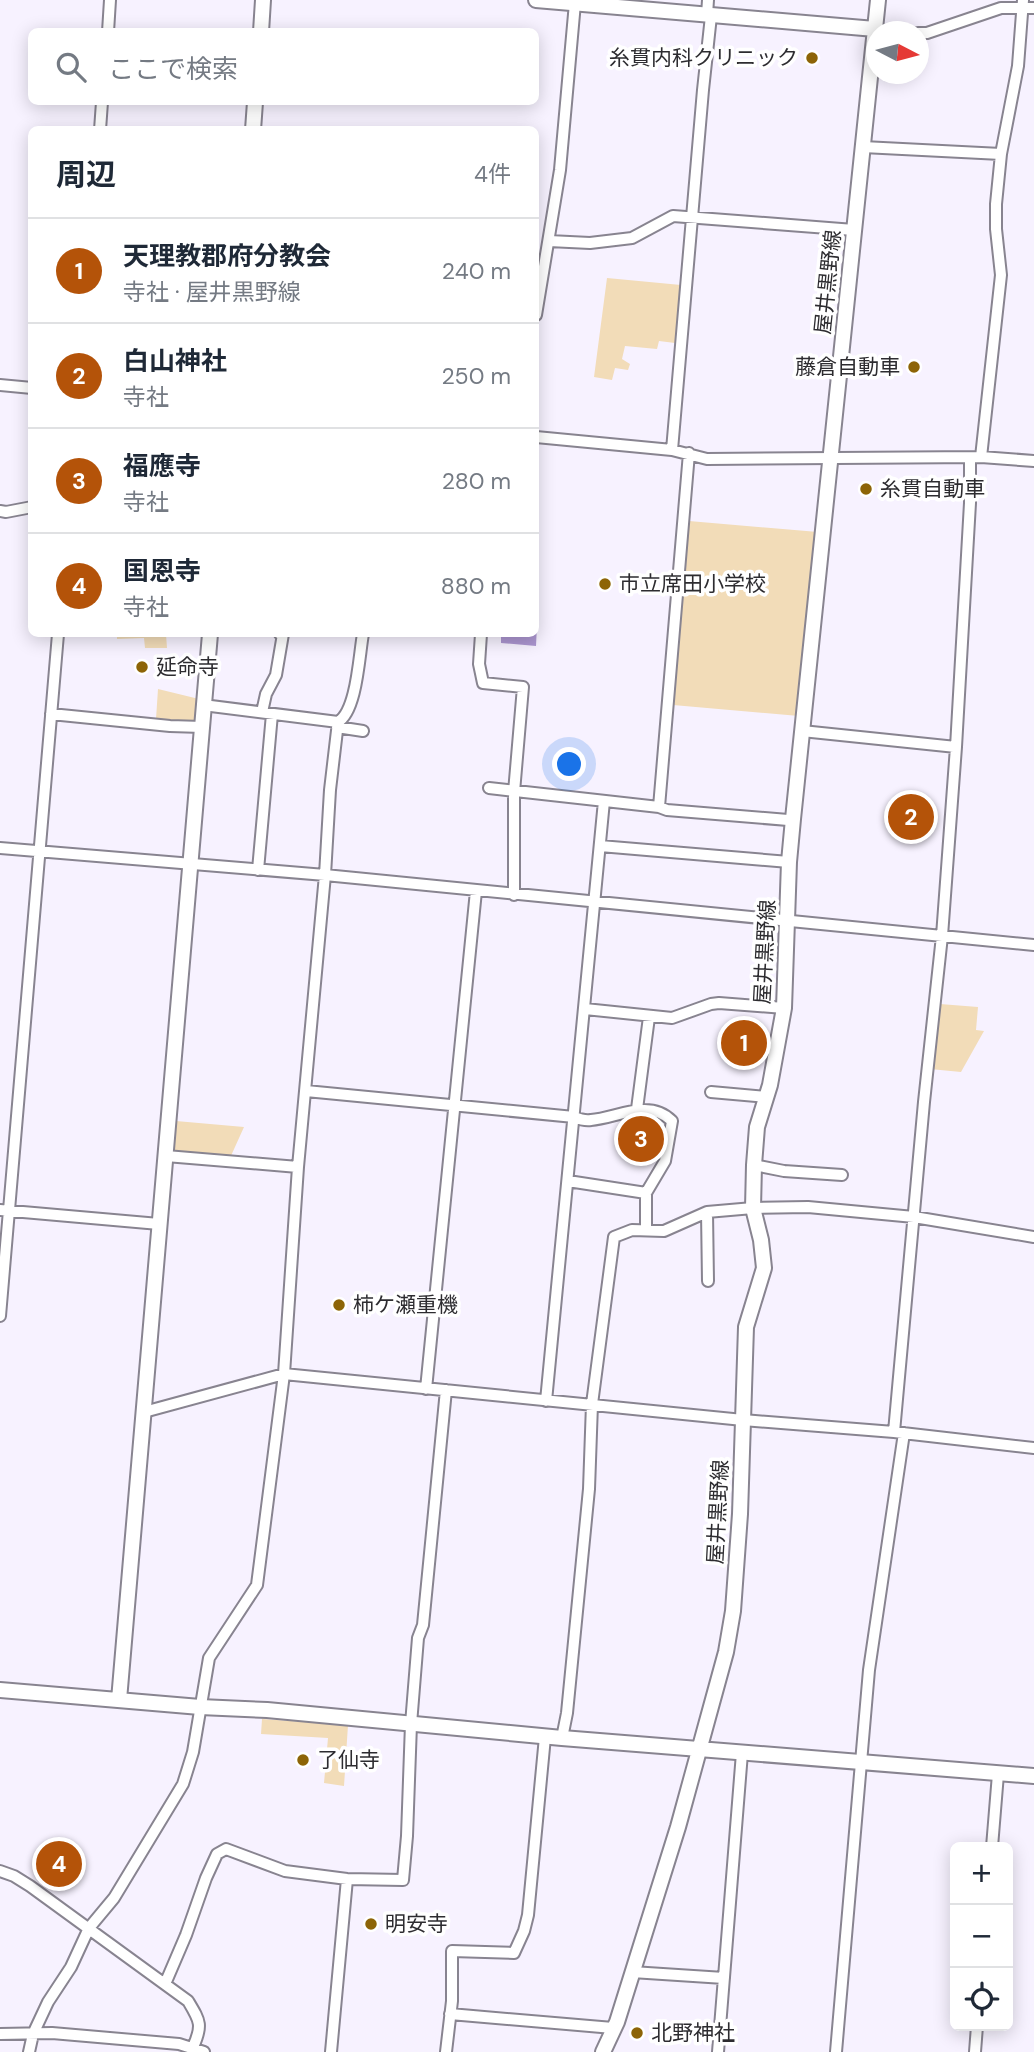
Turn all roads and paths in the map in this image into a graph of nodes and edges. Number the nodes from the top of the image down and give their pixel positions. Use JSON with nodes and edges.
{"nodes":[{"id":1,"x":110,"y":0,"type":"edge"},
{"id":2,"x":263,"y":0,"type":"edge"},
{"id":3,"x":536,"y":0,"type":"edge"},
{"id":4,"x":708,"y":0,"type":"edge"},
{"id":5,"x":878,"y":0,"type":"edge"},
{"id":6,"x":575,"y":3,"type":"junction"},
{"id":7,"x":618,"y":3,"type":"edge"},
{"id":8,"x":1027,"y":5,"type":"edge"},
{"id":9,"x":709,"y":15,"type":"junction"},
{"id":10,"x":880,"y":21,"type":"edge"},
{"id":11,"x":108,"y":28,"type":"edge"},
{"id":12,"x":261,"y":28,"type":"edge"},
{"id":13,"x":866,"y":29,"type":"edge"},
{"id":14,"x":929,"y":32,"type":"edge"},
{"id":15,"x":873,"y":84,"type":"edge"},
{"id":16,"x":102,"y":105,"type":"edge"},
{"id":17,"x":255,"y":105,"type":"edge"},
{"id":18,"x":100,"y":126,"type":"edge"},
{"id":19,"x":253,"y":126,"type":"edge"},
{"id":20,"x":863,"y":147,"type":"junction"},
{"id":21,"x":1001,"y":154,"type":"junction"},
{"id":22,"x":692,"y":217,"type":"junction"},
{"id":23,"x":855,"y":230,"type":"junction"},
{"id":24,"x":549,"y":242,"type":"junction"},
{"id":25,"x":539,"y":298,"type":"edge"},
{"id":26,"x":0,"y":385,"type":"edge"},
{"id":27,"x":28,"y":388,"type":"edge"},
{"id":28,"x":539,"y":437,"type":"edge"},
{"id":29,"x":672,"y":450,"type":"junction"},
{"id":30,"x":689,"y":453,"type":"junction"},
{"id":31,"x":831,"y":457,"type":"junction"},
{"id":32,"x":975,"y":458,"type":"junction"},
{"id":33,"x":1034,"y":461,"type":"edge"},
{"id":34,"x":28,"y":508,"type":"edge"},
{"id":35,"x":0,"y":511,"type":"edge"},
{"id":36,"x":58,"y":637,"type":"edge"},
{"id":37,"x":210,"y":637,"type":"edge"},
{"id":38,"x":283,"y":637,"type":"edge"},
{"id":39,"x":363,"y":637,"type":"edge"},
{"id":40,"x":481,"y":637,"type":"edge"},
{"id":41,"x":204,"y":705,"type":"junction"},
{"id":42,"x":267,"y":713,"type":"junction"},
{"id":43,"x":51,"y":715,"type":"junction"},
{"id":44,"x":338,"y":724,"type":"junction"},
{"id":45,"x":202,"y":727,"type":"junction"},
{"id":46,"x":363,"y":731,"type":"dead end"},
{"id":47,"x":802,"y":731,"type":"junction"},
{"id":48,"x":957,"y":747,"type":"junction"},
{"id":49,"x":489,"y":788,"type":"dead end"},
{"id":50,"x":514,"y":792,"type":"junction"},
{"id":51,"x":604,"y":801,"type":"junction"},
{"id":52,"x":659,"y":807,"type":"junction"},
{"id":53,"x":793,"y":819,"type":"junction"},
{"id":54,"x":600,"y":846,"type":"junction"},
{"id":55,"x":0,"y":848,"type":"edge"},
{"id":56,"x":39,"y":852,"type":"junction"},
{"id":57,"x":789,"y":862,"type":"junction"},
{"id":58,"x":190,"y":864,"type":"junction"},
{"id":59,"x":258,"y":870,"type":"junction"},
{"id":60,"x":325,"y":875,"type":"junction"},
{"id":61,"x":476,"y":891,"type":"junction"},
{"id":62,"x":514,"y":895,"type":"junction"},
{"id":63,"x":595,"y":902,"type":"junction"},
{"id":64,"x":788,"y":921,"type":"junction"},
{"id":65,"x":942,"y":936,"type":"junction"},
{"id":66,"x":1034,"y":945,"type":"edge"},
{"id":67,"x":785,"y":1008,"type":"junction"},
{"id":68,"x":585,"y":1009,"type":"junction"},
{"id":69,"x":649,"y":1017,"type":"junction"},
{"id":70,"x":306,"y":1091,"type":"junction"},
{"id":71,"x":711,"y":1093,"type":"dead end"},
{"id":72,"x":767,"y":1097,"type":"junction"},
{"id":73,"x":453,"y":1105,"type":"junction"},
{"id":74,"x":637,"y":1109,"type":"junction"},
{"id":75,"x":574,"y":1117,"type":"junction"},
{"id":76,"x":166,"y":1156,"type":"junction"},
{"id":77,"x":754,"y":1165,"type":"junction"},
{"id":78,"x":298,"y":1167,"type":"junction"},
{"id":79,"x":842,"y":1175,"type":"dead end"},
{"id":80,"x":568,"y":1181,"type":"junction"},
{"id":81,"x":646,"y":1193,"type":"junction"},
{"id":82,"x":753,"y":1208,"type":"junction"},
{"id":83,"x":4,"y":1211,"type":"edge"},
{"id":84,"x":707,"y":1213,"type":"junction"},
{"id":85,"x":914,"y":1217,"type":"junction"},
{"id":86,"x":159,"y":1224,"type":"junction"},
{"id":87,"x":646,"y":1229,"type":"junction"},
{"id":88,"x":1034,"y":1237,"type":"edge"},
{"id":89,"x":708,"y":1281,"type":"dead end"},
{"id":90,"x":0,"y":1316,"type":"edge"},
{"id":91,"x":284,"y":1374,"type":"junction"},
{"id":92,"x":426,"y":1389,"type":"junction"},
{"id":93,"x":446,"y":1390,"type":"junction"},
{"id":94,"x":546,"y":1401,"type":"junction"},
{"id":95,"x":592,"y":1404,"type":"junction"},
{"id":96,"x":144,"y":1412,"type":"junction"},
{"id":97,"x":743,"y":1420,"type":"junction"},
{"id":98,"x":899,"y":1432,"type":"junction"},
{"id":99,"x":1034,"y":1448,"type":"edge"},
{"id":100,"x":0,"y":1690,"type":"edge"},
{"id":101,"x":118,"y":1700,"type":"junction"},
{"id":102,"x":200,"y":1707,"type":"junction"},
{"id":103,"x":411,"y":1724,"type":"junction"},
{"id":104,"x":545,"y":1737,"type":"junction"},
{"id":105,"x":562,"y":1738,"type":"junction"},
{"id":106,"x":700,"y":1748,"type":"junction"},
{"id":107,"x":742,"y":1753,"type":"junction"},
{"id":108,"x":861,"y":1762,"type":"junction"},
{"id":109,"x":998,"y":1774,"type":"junction"},
{"id":110,"x":1034,"y":1776,"type":"edge"},
{"id":111,"x":992,"y":1842,"type":"edge"},
{"id":112,"x":0,"y":1871,"type":"edge"},
{"id":113,"x":347,"y":1879,"type":"junction"},
{"id":114,"x":89,"y":1928,"type":"junction"},
{"id":115,"x":632,"y":1972,"type":"junction"},
{"id":116,"x":724,"y":1978,"type":"junction"},
{"id":117,"x":165,"y":1983,"type":"junction"},
{"id":118,"x":450,"y":2014,"type":"junction"},
{"id":119,"x":613,"y":2028,"type":"junction"},
{"id":120,"x":977,"y":2031,"type":"edge"},
{"id":121,"x":0,"y":2034,"type":"edge"},
{"id":122,"x":33,"y":2034,"type":"junction"},
{"id":123,"x":179,"y":2048,"type":"edge"},
{"id":124,"x":198,"y":2050,"type":"edge"},
{"id":125,"x":29,"y":2052,"type":"edge"},
{"id":126,"x":331,"y":2052,"type":"edge"},
{"id":127,"x":446,"y":2052,"type":"edge"},
{"id":128,"x":603,"y":2052,"type":"edge"},
{"id":129,"x":718,"y":2052,"type":"edge"},
{"id":130,"x":836,"y":2052,"type":"edge"},
{"id":131,"x":975,"y":2052,"type":"edge"}],
"edges":[{"from":1,"to":11,"type":"street"},
{"from":2,"to":12,"type":"street"},
{"from":3,"to":6,"type":"street"},
{"from":4,"to":9,"type":"street"},
{"from":5,"to":10,"type":"street","name":"屋井黒野線"},
{"from":6,"to":7,"type":"street"},
{"from":6,"to":24,"type":"street"},
{"from":7,"to":9,"type":"street"},
{"from":8,"to":14,"type":"street"},
{"from":8,"to":21,"type":"street"},
{"from":9,"to":13,"type":"street"},
{"from":9,"to":22,"type":"street"},
{"from":15,"to":20,"type":"street","name":"屋井黒野線"},
{"from":16,"to":18,"type":"street"},
{"from":17,"to":19,"type":"street"},
{"from":20,"to":21,"type":"street"},
{"from":20,"to":23,"type":"street","name":"屋井黒野線"},
{"from":21,"to":32,"type":"street"},
{"from":22,"to":23,"type":"street"},
{"from":22,"to":24,"type":"street"},
{"from":22,"to":29,"type":"street"},
{"from":23,"to":31,"type":"street","name":"屋井黒野線"},
{"from":24,"to":25,"type":"street"},
{"from":26,"to":27,"type":"street"},
{"from":28,"to":29,"type":"street"},
{"from":29,"to":30,"type":"street"},
{"from":30,"to":31,"type":"street"},
{"from":30,"to":52,"type":"street"},
{"from":31,"to":32,"type":"street"},
{"from":31,"to":47,"type":"street","name":"屋井黒野線"},
{"from":32,"to":33,"type":"street"},
{"from":32,"to":48,"type":"street"},
{"from":34,"to":35,"type":"street"},
{"from":36,"to":43,"type":"street"},
{"from":37,"to":41,"type":"street"},
{"from":38,"to":42,"type":"street"},
{"from":39,"to":44,"type":"street"},
{"from":40,"to":50,"type":"street"},
{"from":41,"to":42,"type":"street"},
{"from":41,"to":45,"type":"street"},
{"from":42,"to":44,"type":"street"},
{"from":42,"to":59,"type":"street"},
{"from":43,"to":45,"type":"street"},
{"from":43,"to":56,"type":"street"},
{"from":44,"to":46,"type":"street"},
{"from":44,"to":60,"type":"street"},
{"from":45,"to":58,"type":"street"},
{"from":47,"to":48,"type":"street"},
{"from":47,"to":53,"type":"street","name":"屋井黒野線"},
{"from":48,"to":65,"type":"street"},
{"from":49,"to":50,"type":"street"},
{"from":50,"to":51,"type":"street"},
{"from":50,"to":62,"type":"street"},
{"from":51,"to":52,"type":"street"},
{"from":51,"to":54,"type":"street"},
{"from":52,"to":53,"type":"street"},
{"from":53,"to":57,"type":"street","name":"屋井黒野線"},
{"from":54,"to":57,"type":"street"},
{"from":54,"to":63,"type":"street"},
{"from":55,"to":56,"type":"street"},
{"from":56,"to":58,"type":"street"},
{"from":56,"to":83,"type":"street"},
{"from":57,"to":64,"type":"street","name":"屋井黒野線"},
{"from":58,"to":59,"type":"street"},
{"from":58,"to":76,"type":"street"},
{"from":59,"to":60,"type":"street"},
{"from":60,"to":61,"type":"street"},
{"from":60,"to":70,"type":"street"},
{"from":61,"to":62,"type":"street"},
{"from":61,"to":73,"type":"street"},
{"from":62,"to":63,"type":"street"},
{"from":63,"to":64,"type":"street"},
{"from":63,"to":68,"type":"street"},
{"from":64,"to":65,"type":"street"},
{"from":64,"to":67,"type":"street","name":"屋井黒野線"},
{"from":65,"to":66,"type":"street"},
{"from":65,"to":85,"type":"street"},
{"from":67,"to":69,"type":"street"},
{"from":67,"to":72,"type":"street","name":"屋井黒野線"},
{"from":68,"to":69,"type":"street"},
{"from":68,"to":75,"type":"street"},
{"from":69,"to":74,"type":"street"},
{"from":70,"to":73,"type":"street"},
{"from":70,"to":78,"type":"street"},
{"from":71,"to":72,"type":"street"},
{"from":72,"to":77,"type":"street","name":"屋井黒野線"},
{"from":73,"to":75,"type":"street"},
{"from":73,"to":92,"type":"street"},
{"from":74,"to":75,"type":"street"},
{"from":74,"to":81,"type":"street"},
{"from":75,"to":80,"type":"street"},
{"from":76,"to":78,"type":"street"},
{"from":76,"to":86,"type":"street"},
{"from":77,"to":79,"type":"street"},
{"from":77,"to":82,"type":"street","name":"屋井黒野線"},
{"from":78,"to":91,"type":"street"},
{"from":80,"to":81,"type":"street"},
{"from":80,"to":94,"type":"street"},
{"from":81,"to":87,"type":"street"},
{"from":82,"to":84,"type":"street"},
{"from":82,"to":85,"type":"street"},
{"from":82,"to":97,"type":"street","name":"屋井黒野線"},
{"from":83,"to":86,"type":"street"},
{"from":83,"to":90,"type":"street"},
{"from":84,"to":87,"type":"street"},
{"from":84,"to":89,"type":"street"},
{"from":85,"to":88,"type":"street"},
{"from":85,"to":98,"type":"street"},
{"from":86,"to":96,"type":"street"},
{"from":87,"to":95,"type":"street"},
{"from":91,"to":92,"type":"street"},
{"from":91,"to":96,"type":"street"},
{"from":91,"to":102,"type":"street"},
{"from":92,"to":93,"type":"street"},
{"from":93,"to":94,"type":"street"},
{"from":93,"to":103,"type":"street"},
{"from":94,"to":95,"type":"street"},
{"from":95,"to":97,"type":"street"},
{"from":95,"to":105,"type":"street"},
{"from":96,"to":101,"type":"street"},
{"from":97,"to":98,"type":"street"},
{"from":97,"to":106,"type":"street","name":"屋井黒野線"},
{"from":98,"to":99,"type":"street"},
{"from":98,"to":108,"type":"street"},
{"from":100,"to":101,"type":"street"},
{"from":101,"to":102,"type":"street"},
{"from":102,"to":103,"type":"street"},
{"from":102,"to":114,"type":"street"},
{"from":103,"to":104,"type":"street"},
{"from":103,"to":113,"type":"street"},
{"from":104,"to":105,"type":"street"},
{"from":104,"to":118,"type":"street"},
{"from":105,"to":106,"type":"street"},
{"from":106,"to":107,"type":"street"},
{"from":106,"to":115,"type":"street","name":"屋井黒野線"},
{"from":107,"to":108,"type":"street"},
{"from":107,"to":116,"type":"street"},
{"from":108,"to":109,"type":"street"},
{"from":108,"to":130,"type":"street"},
{"from":109,"to":110,"type":"street"},
{"from":109,"to":111,"type":"street"},
{"from":112,"to":114,"type":"street"},
{"from":113,"to":117,"type":"street"},
{"from":113,"to":126,"type":"street"},
{"from":114,"to":117,"type":"street"},
{"from":114,"to":122,"type":"street"},
{"from":115,"to":116,"type":"street"},
{"from":115,"to":119,"type":"street","name":"屋井黒野線"},
{"from":116,"to":129,"type":"street"},
{"from":117,"to":124,"type":"street"},
{"from":118,"to":119,"type":"street"},
{"from":118,"to":127,"type":"street"},
{"from":119,"to":128,"type":"street","name":"屋井黒野線"},
{"from":120,"to":131,"type":"street"},
{"from":121,"to":122,"type":"street"},
{"from":122,"to":123,"type":"street"},
{"from":122,"to":125,"type":"street"},
{"from":123,"to":124,"type":"street"}]}
